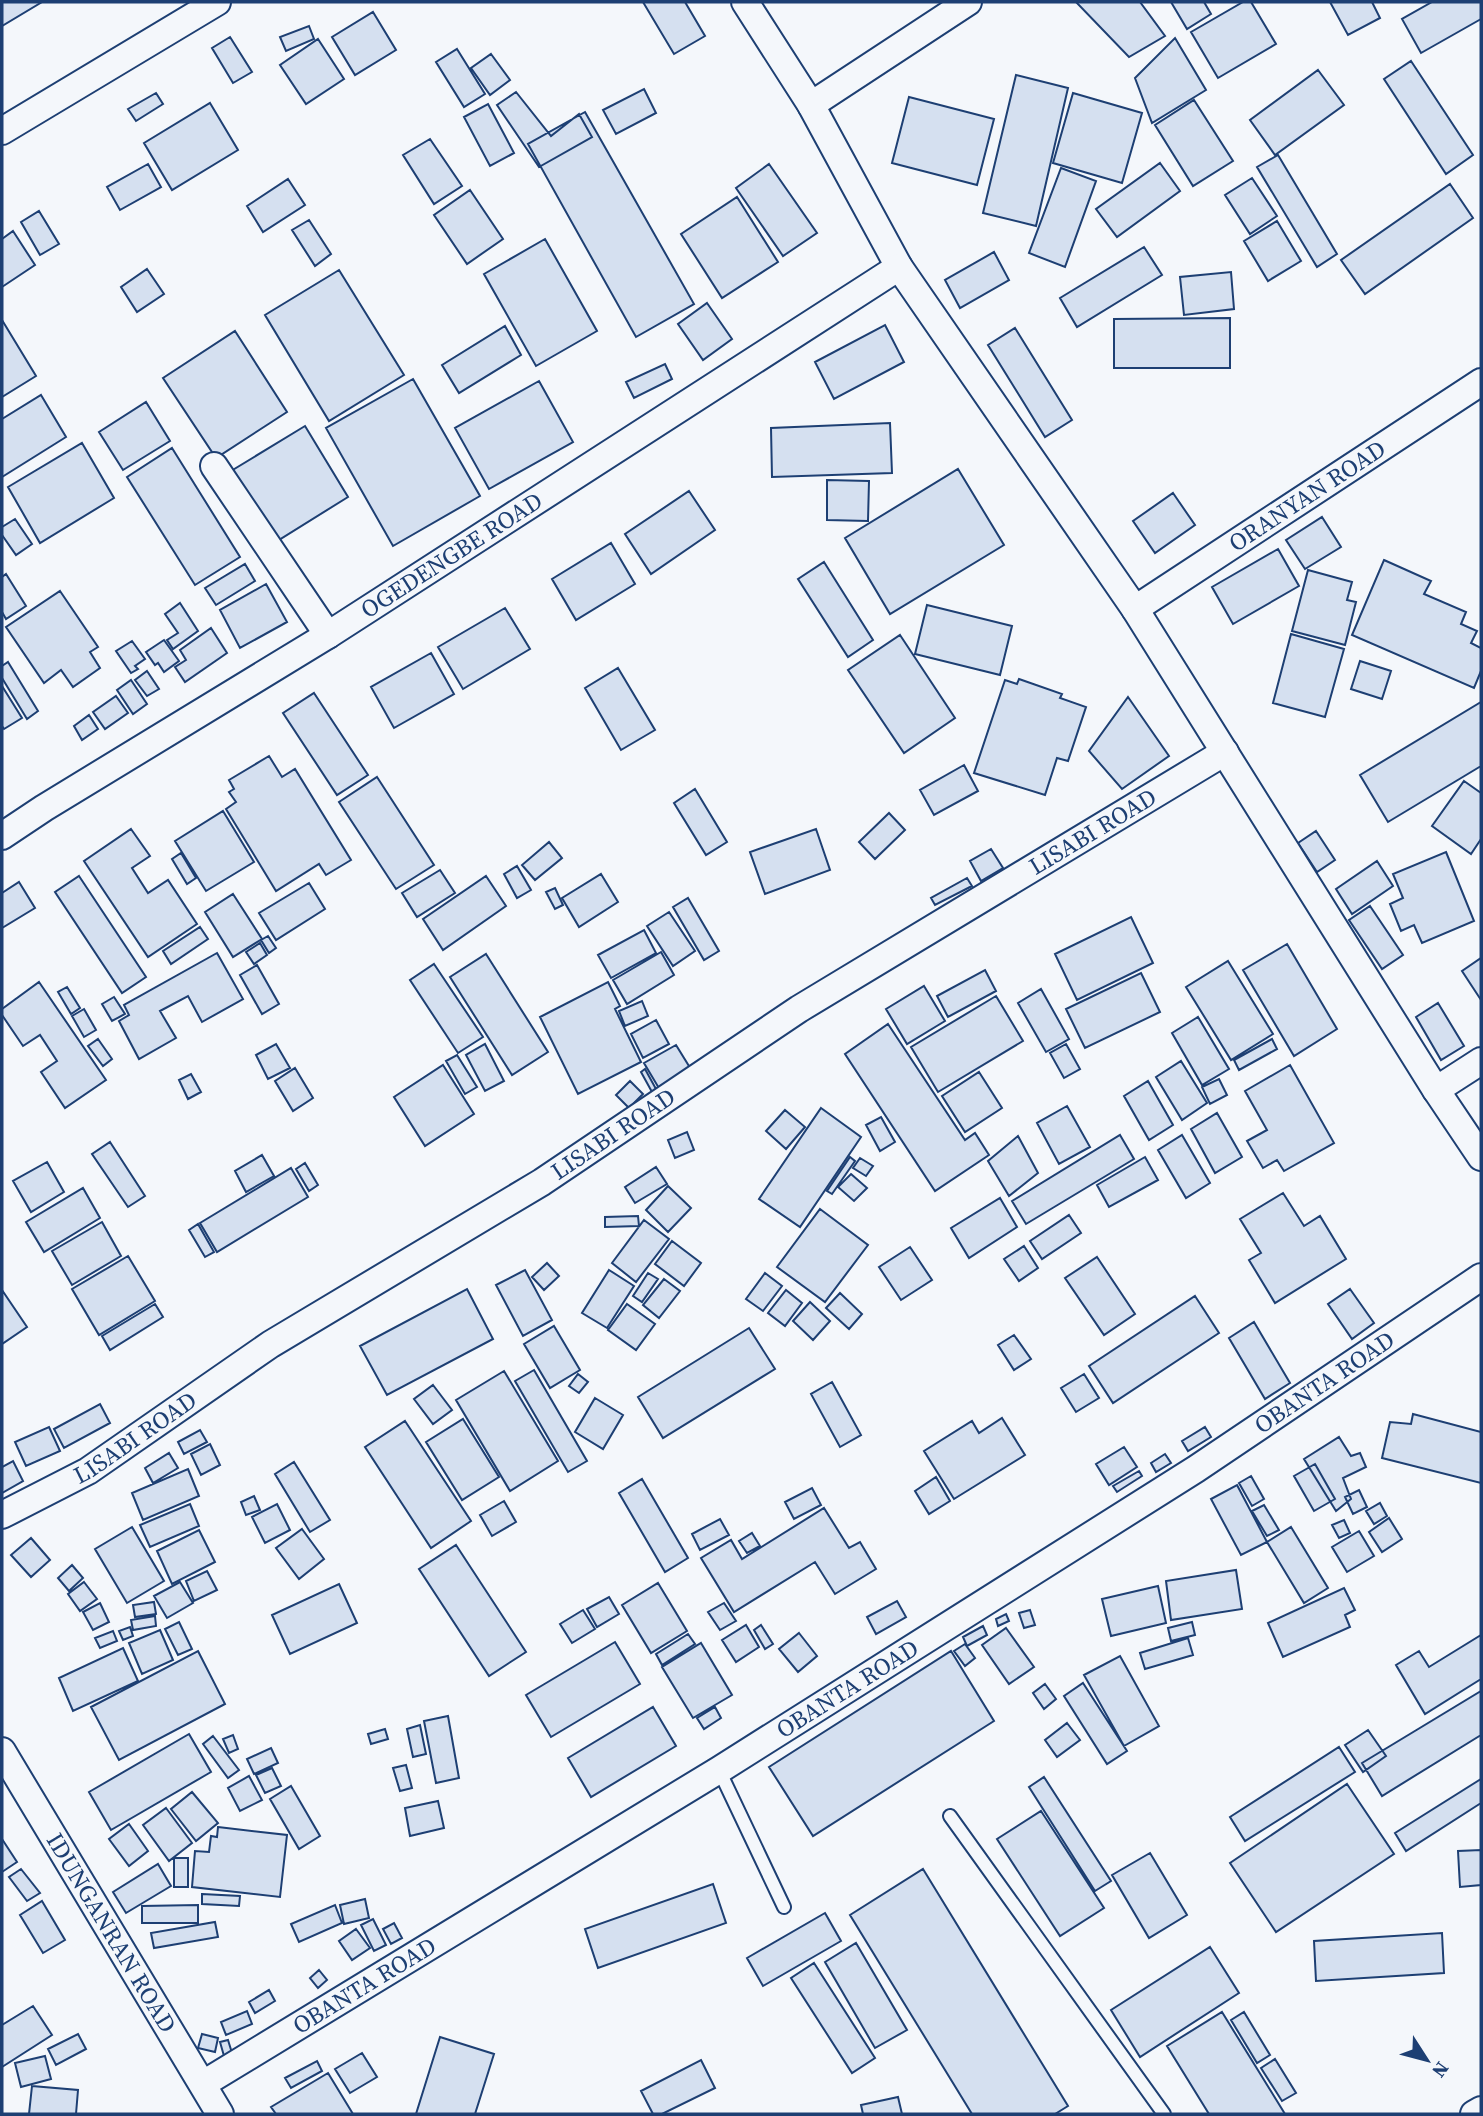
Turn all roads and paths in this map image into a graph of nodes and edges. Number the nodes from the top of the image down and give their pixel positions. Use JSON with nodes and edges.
{"nodes":[{"id":1,"x":217,"y":2,"type":"edge"},
{"id":2,"x":746,"y":2,"type":"edge"},
{"id":3,"x":968,"y":2,"type":"edge"},
{"id":4,"x":811,"y":105,"type":"junction"},
{"id":5,"x":2,"y":131,"type":"edge"},
{"id":6,"x":899,"y":267,"type":"junction"},
{"id":7,"x":1481,"y":383,"type":"edge"},
{"id":8,"x":214,"y":466,"type":"dead end"},
{"id":9,"x":1135,"y":608,"type":"junction"},
{"id":10,"x":328,"y":635,"type":"junction"},
{"id":11,"x":1225,"y":752,"type":"junction"},
{"id":12,"x":2,"y":836,"type":"edge"},
{"id":13,"x":1481,"y":1061,"type":"edge"},
{"id":14,"x":1436,"y":1090,"type":"junction"},
{"id":15,"x":1481,"y":1157,"type":"edge"},
{"id":16,"x":1481,"y":1277,"type":"edge"},
{"id":17,"x":2,"y":1515,"type":"edge"},
{"id":18,"x":2,"y":1751,"type":"edge"},
{"id":19,"x":719,"y":1770,"type":"junction"},
{"id":20,"x":950,"y":1816,"type":"dead end"},
{"id":21,"x":784,"y":1907,"type":"dead end"},
{"id":22,"x":203,"y":2084,"type":"junction"},
{"id":23,"x":1481,"y":2110,"type":"edge"},
{"id":24,"x":220,"y":2114,"type":"edge"},
{"id":25,"x":1164,"y":2114,"type":"edge"},
{"id":26,"x":1474,"y":2114,"type":"edge"}],
"edges":[{"from":1,"to":5,"type":"street"},
{"from":2,"to":4,"type":"street"},
{"from":3,"to":4,"type":"street"},
{"from":4,"to":6,"type":"street"},
{"from":6,"to":9,"type":"street"},
{"from":6,"to":10,"type":"street","name":"OGEDENGBE ROAD"},
{"from":7,"to":9,"type":"street","name":"ORANYAN ROAD"},
{"from":8,"to":10,"type":"street"},
{"from":9,"to":11,"type":"street"},
{"from":10,"to":12,"type":"street","name":"OGEDENGBE ROAD"},
{"from":11,"to":14,"type":"street"},
{"from":11,"to":17,"type":"street","name":"LISABI ROAD"},
{"from":13,"to":14,"type":"street"},
{"from":14,"to":15,"type":"street"},
{"from":16,"to":19,"type":"street","name":"OBANTA ROAD"},
{"from":18,"to":22,"type":"street","name":"IDUNGANRAN ROAD"},
{"from":19,"to":21,"type":"lane"},
{"from":19,"to":22,"type":"street","name":"OBANTA ROAD"},
{"from":20,"to":25,"type":"lane"},
{"from":22,"to":24,"type":"street","name":"IDUNGANRAN ROAD"},
{"from":23,"to":26,"type":"street"}]}
